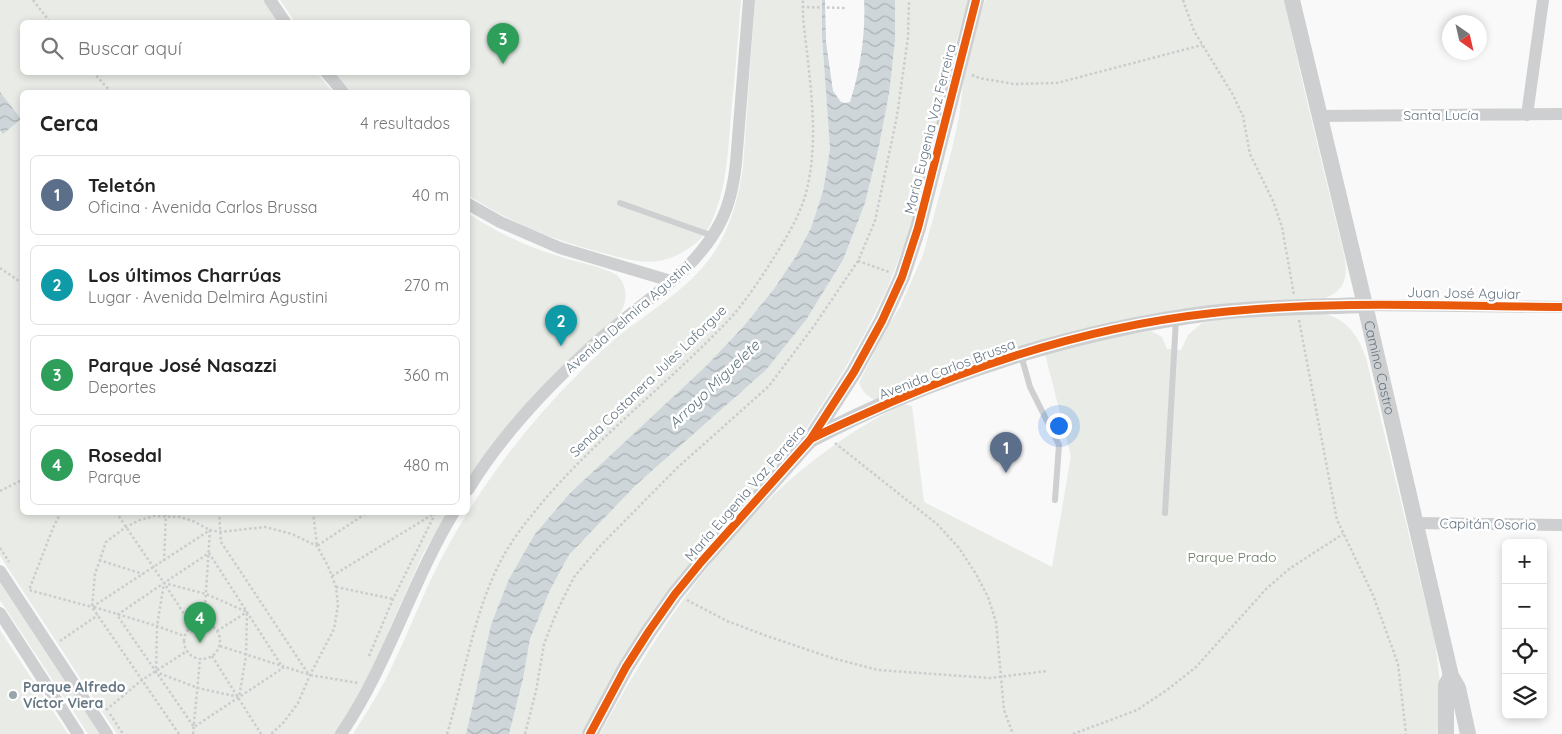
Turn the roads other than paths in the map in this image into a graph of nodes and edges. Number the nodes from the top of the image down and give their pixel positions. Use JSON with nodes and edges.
{"nodes":[{"id":1,"x":270,"y":0,"type":"edge"},
{"id":2,"x":749,"y":0,"type":"edge"},
{"id":3,"x":976,"y":0,"type":"edge"},
{"id":4,"x":1292,"y":0,"type":"edge"},
{"id":5,"x":1543,"y":0,"type":"edge"},
{"id":6,"x":284,"y":20,"type":"edge"},
{"id":7,"x":329,"y":75,"type":"edge"},
{"id":8,"x":341,"y":90,"type":"edge"},
{"id":9,"x":1527,"y":114,"type":"junction"},
{"id":10,"x":1562,"y":114,"type":"edge"},
{"id":11,"x":1321,"y":116,"type":"junction"},
{"id":12,"x":620,"y":203,"type":"dead end"},
{"id":13,"x":470,"y":205,"type":"edge"},
{"id":14,"x":713,"y":236,"type":"junction"},
{"id":15,"x":671,"y":281,"type":"junction"},
{"id":16,"x":1366,"y":305,"type":"junction"},
{"id":17,"x":1562,"y":307,"type":"edge"},
{"id":18,"x":1176,"y":318,"type":"junction"},
{"id":19,"x":1021,"y":354,"type":"junction"},
{"id":20,"x":816,"y":437,"type":"junction"},
{"id":21,"x":470,"y":487,"type":"edge"},
{"id":22,"x":1055,"y":500,"type":"dead end"},
{"id":23,"x":1165,"y":513,"type":"dead end"},
{"id":24,"x":452,"y":515,"type":"edge"},
{"id":25,"x":1415,"y":523,"type":"junction"},
{"id":26,"x":1562,"y":525,"type":"edge"},
{"id":27,"x":0,"y":571,"type":"edge"},
{"id":28,"x":0,"y":614,"type":"edge"},
{"id":29,"x":1451,"y":676,"type":"junction"},
{"id":30,"x":1446,"y":731,"type":"edge"},
{"id":31,"x":1468,"y":732,"type":"edge"},
{"id":32,"x":78,"y":734,"type":"edge"},
{"id":33,"x":107,"y":734,"type":"edge"},
{"id":34,"x":342,"y":734,"type":"edge"},
{"id":35,"x":590,"y":734,"type":"edge"}],
"edges":[{"from":1,"to":6,"type":"street"},
{"from":2,"to":14,"type":"street","name":"Avenida Delmira Agustini"},
{"from":3,"to":20,"type":"street","name":"María Eugenia Vaz Ferreira"},
{"from":4,"to":11,"type":"street","name":"Camino Castro"},
{"from":5,"to":9,"type":"street"},
{"from":7,"to":8,"type":"street"},
{"from":9,"to":10,"type":"street","name":"Santa Lucía"},
{"from":9,"to":11,"type":"street","name":"Santa Lucía"},
{"from":11,"to":16,"type":"street","name":"Camino Castro"},
{"from":12,"to":14,"type":"lane"},
{"from":13,"to":15,"type":"street"},
{"from":14,"to":15,"type":"street","name":"Avenida Delmira Agustini"},
{"from":15,"to":21,"type":"street","name":"Avenida Delmira Agustini"},
{"from":16,"to":17,"type":"street","name":"Juan José Aguiar"},
{"from":16,"to":18,"type":"street","name":"Avenida Carlos Brussa"},
{"from":16,"to":25,"type":"street","name":"Camino Castro"},
{"from":18,"to":19,"type":"street","name":"Avenida Carlos Brussa"},
{"from":18,"to":23,"type":"lane"},
{"from":19,"to":20,"type":"street","name":"Avenida Carlos Brussa"},
{"from":19,"to":22,"type":"lane"},
{"from":20,"to":35,"type":"street","name":"María Eugenia Vaz Ferreira"},
{"from":24,"to":34,"type":"street"},
{"from":25,"to":26,"type":"street","name":"Capitán Osorio"},
{"from":25,"to":29,"type":"street","name":"Camino Castro"},
{"from":27,"to":33,"type":"street"},
{"from":28,"to":32,"type":"street"},
{"from":29,"to":30,"type":"street","name":"Camino Castro"},
{"from":29,"to":31,"type":"street","name":"Camino Castro"},
{"from":30,"to":31,"type":"street"}]}
